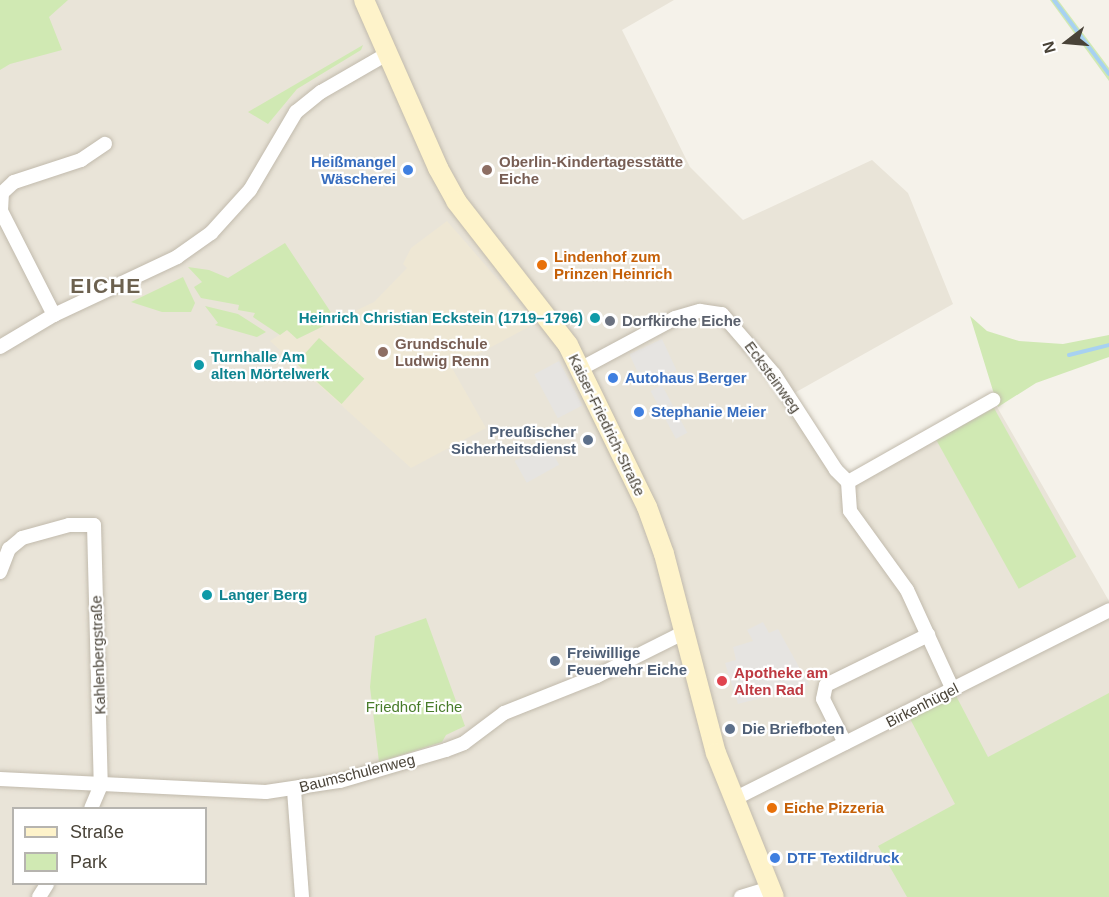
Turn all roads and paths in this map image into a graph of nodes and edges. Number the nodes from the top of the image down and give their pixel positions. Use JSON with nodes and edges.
{"nodes":[{"id":1,"x":364,"y":0,"type":"edge"},
{"id":2,"x":385,"y":55,"type":"junction"},
{"id":3,"x":105,"y":144,"type":"dead end"},
{"id":4,"x":54,"y":315,"type":"junction"},
{"id":5,"x":0,"y":347,"type":"edge"},
{"id":6,"x":580,"y":369,"type":"junction"},
{"id":7,"x":993,"y":400,"type":"dead end"},
{"id":8,"x":849,"y":482,"type":"junction"},
{"id":9,"x":0,"y":572,"type":"edge"},
{"id":10,"x":1109,"y":610,"type":"edge"},
{"id":11,"x":684,"y":632,"type":"junction"},
{"id":12,"x":928,"y":635,"type":"junction"},
{"id":13,"x":953,"y":690,"type":"junction"},
{"id":14,"x":845,"y":743,"type":"junction"},
{"id":15,"x":0,"y":779,"type":"edge"},
{"id":16,"x":101,"y":785,"type":"junction"},
{"id":17,"x":294,"y":789,"type":"junction"},
{"id":18,"x":734,"y":799,"type":"junction"},
{"id":19,"x":91,"y":807,"type":"edge"},
{"id":20,"x":772,"y":892,"type":"edge"},
{"id":21,"x":302,"y":897,"type":"edge"},
{"id":22,"x":741,"y":897,"type":"edge"}],
"edges":[{"from":1,"to":2,"type":"street","name":"Kaiser-Friedrich-Straße"},
{"from":2,"to":4,"type":"street"},
{"from":2,"to":6,"type":"street","name":"Kaiser-Friedrich-Straße"},
{"from":3,"to":4,"type":"street"},
{"from":4,"to":5,"type":"street"},
{"from":6,"to":8,"type":"street","name":"Ecksteinweg"},
{"from":6,"to":11,"type":"street","name":"Kaiser-Friedrich-Straße"},
{"from":7,"to":8,"type":"street"},
{"from":8,"to":12,"type":"street"},
{"from":9,"to":16,"type":"street","name":"Kahlenbergstraße"},
{"from":10,"to":13,"type":"street","name":"Birkenhügel"},
{"from":11,"to":17,"type":"street","name":"Baumschulenweg"},
{"from":11,"to":18,"type":"street","name":"Kaiser-Friedrich-Straße"},
{"from":12,"to":13,"type":"street"},
{"from":12,"to":14,"type":"street"},
{"from":13,"to":14,"type":"street","name":"Birkenhügel"},
{"from":14,"to":18,"type":"street","name":"Birkenhügel"},
{"from":15,"to":16,"type":"street","name":"Baumschulenweg"},
{"from":16,"to":17,"type":"street","name":"Baumschulenweg"},
{"from":16,"to":19,"type":"street"},
{"from":17,"to":21,"type":"street"},
{"from":18,"to":20,"type":"street","name":"Kaiser-Friedrich-Straße"},
{"from":20,"to":22,"type":"street","name":"Kaiser-Friedrich-Straße"}]}
